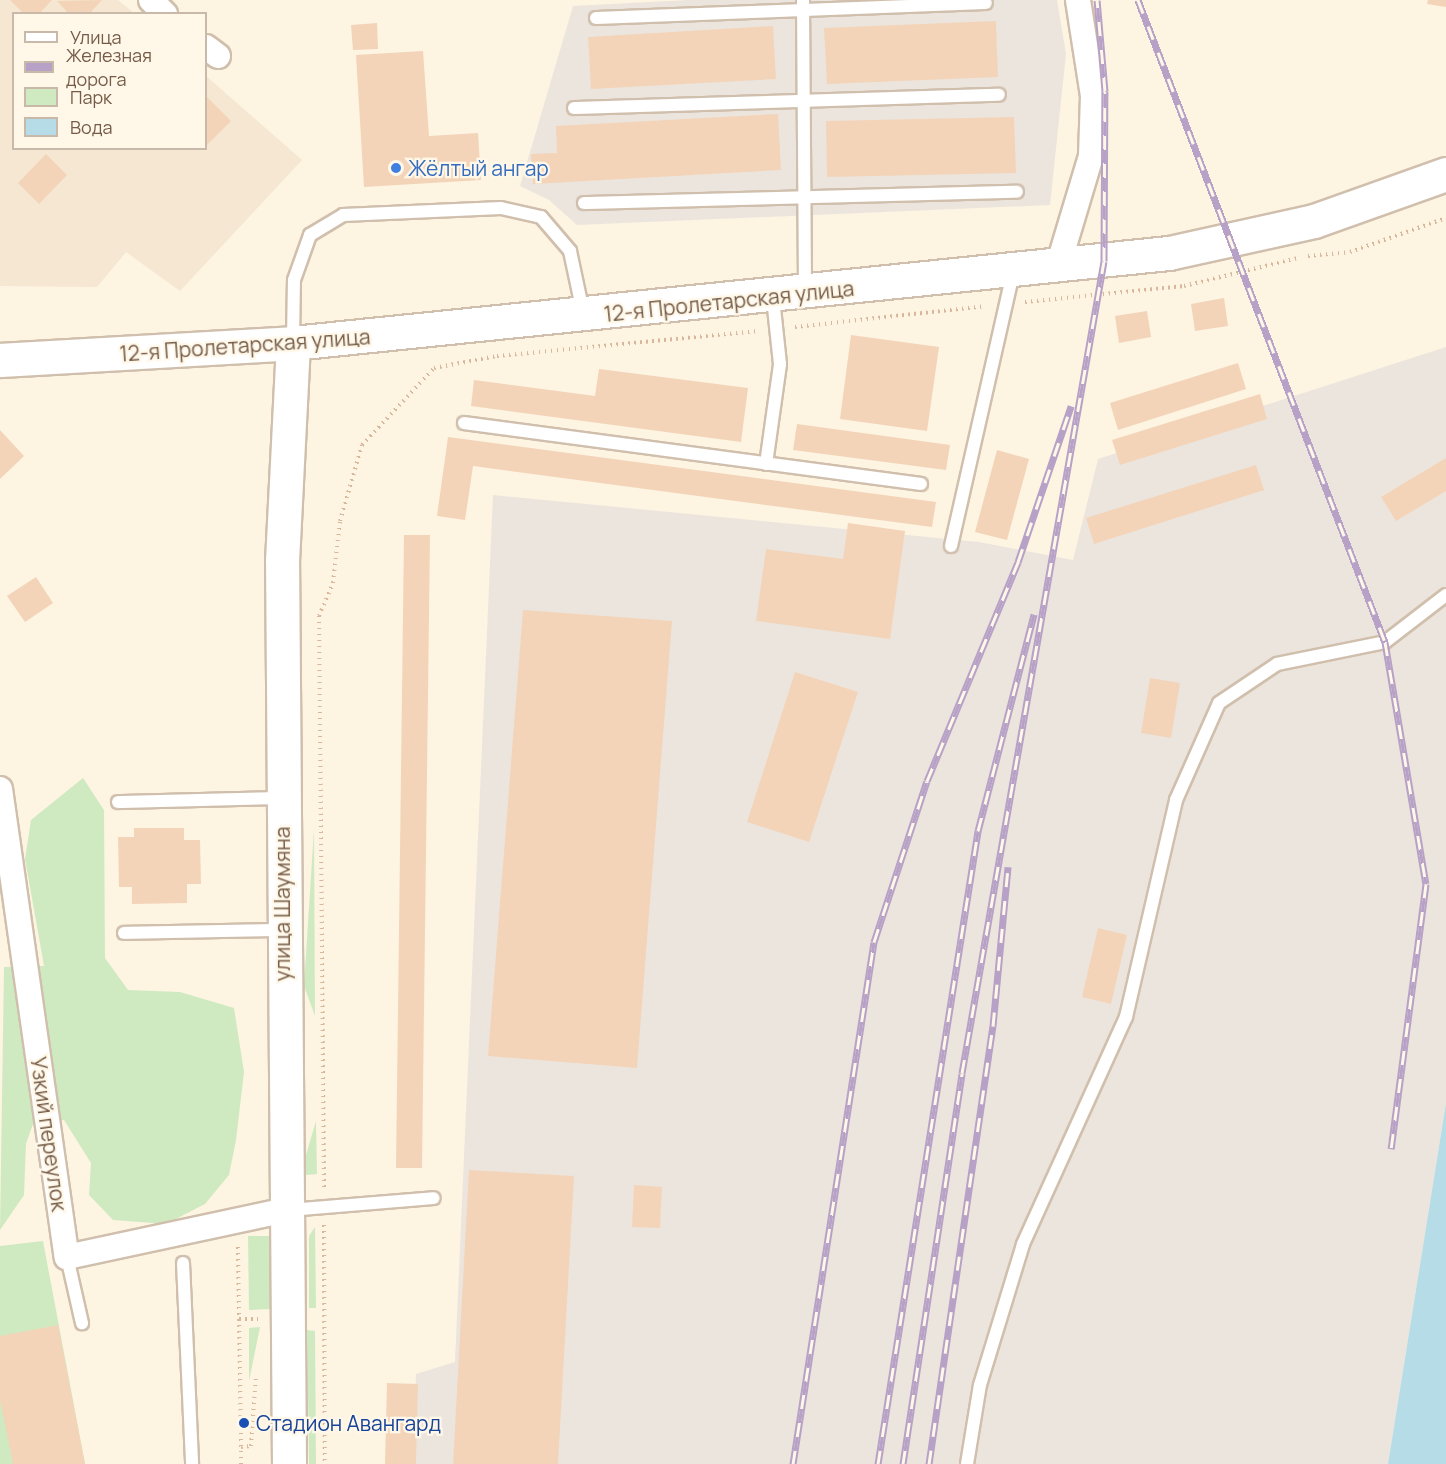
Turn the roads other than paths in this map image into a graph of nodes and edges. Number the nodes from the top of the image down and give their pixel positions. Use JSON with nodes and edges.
{"nodes":[{"id":1,"x":151,"y":0,"type":"edge"},
{"id":2,"x":1078,"y":0,"type":"edge"},
{"id":3,"x":986,"y":3,"type":"dead end"},
{"id":4,"x":803,"y":5,"type":"edge"},
{"id":5,"x":163,"y":12,"type":"edge"},
{"id":6,"x":596,"y":18,"type":"dead end"},
{"id":7,"x":999,"y":95,"type":"dead end"},
{"id":8,"x":804,"y":101,"type":"junction"},
{"id":9,"x":574,"y":108,"type":"dead end"},
{"id":10,"x":1446,"y":174,"type":"edge"},
{"id":11,"x":1017,"y":192,"type":"dead end"},
{"id":12,"x":805,"y":197,"type":"junction"},
{"id":13,"x":584,"y":203,"type":"dead end"},
{"id":14,"x":1058,"y":266,"type":"junction"},
{"id":15,"x":1013,"y":271,"type":"junction"},
{"id":16,"x":805,"y":294,"type":"junction"},
{"id":17,"x":775,"y":313,"type":"junction"},
{"id":18,"x":584,"y":316,"type":"junction"},
{"id":19,"x":293,"y":344,"type":"junction"},
{"id":20,"x":0,"y":360,"type":"edge"},
{"id":21,"x":464,"y":423,"type":"dead end"},
{"id":22,"x":766,"y":464,"type":"junction"},
{"id":23,"x":921,"y":484,"type":"dead end"},
{"id":24,"x":951,"y":546,"type":"dead end"},
{"id":25,"x":1446,"y":596,"type":"edge"},
{"id":26,"x":0,"y":789,"type":"edge"},
{"id":27,"x":282,"y":798,"type":"junction"},
{"id":28,"x":118,"y":802,"type":"dead end"},
{"id":29,"x":282,"y":930,"type":"junction"},
{"id":30,"x":124,"y":933,"type":"dead end"},
{"id":31,"x":434,"y":1198,"type":"dead end"},
{"id":32,"x":286,"y":1210,"type":"junction"},
{"id":33,"x":67,"y":1257,"type":"junction"},
{"id":34,"x":183,"y":1263,"type":"dead end"},
{"id":35,"x":82,"y":1323,"type":"dead end"},
{"id":36,"x":192,"y":1464,"type":"edge"},
{"id":37,"x":290,"y":1464,"type":"edge"},
{"id":38,"x":967,"y":1464,"type":"edge"}],
"edges":[{"from":1,"to":5,"type":"street"},
{"from":2,"to":14,"type":"street"},
{"from":3,"to":4,"type":"lane"},
{"from":4,"to":6,"type":"lane"},
{"from":4,"to":8,"type":"lane"},
{"from":7,"to":8,"type":"lane"},
{"from":8,"to":9,"type":"lane"},
{"from":8,"to":12,"type":"lane"},
{"from":10,"to":14,"type":"main road","name":"12-я Пролетарская улица"},
{"from":11,"to":12,"type":"lane"},
{"from":12,"to":13,"type":"lane"},
{"from":12,"to":16,"type":"lane"},
{"from":14,"to":15,"type":"main road","name":"12-я Пролетарская улица"},
{"from":15,"to":16,"type":"main road","name":"12-я Пролетарская улица"},
{"from":15,"to":24,"type":"lane"},
{"from":16,"to":17,"type":"main road","name":"12-я Пролетарская улица"},
{"from":17,"to":18,"type":"main road","name":"12-я Пролетарская улица"},
{"from":17,"to":22,"type":"lane"},
{"from":18,"to":19,"type":"main road","name":"12-я Пролетарская улица"},
{"from":18,"to":19,"type":"lane"},
{"from":19,"to":20,"type":"main road","name":"12-я Пролетарская улица"},
{"from":19,"to":27,"type":"main road","name":"улица Шаумяна"},
{"from":21,"to":22,"type":"lane"},
{"from":22,"to":23,"type":"lane"},
{"from":25,"to":38,"type":"lane"},
{"from":26,"to":33,"type":"street","name":"Узкий переулок"},
{"from":27,"to":28,"type":"lane"},
{"from":27,"to":29,"type":"main road","name":"улица Шаумяна"},
{"from":29,"to":30,"type":"lane"},
{"from":29,"to":32,"type":"main road","name":"улица Шаумяна"},
{"from":31,"to":32,"type":"lane"},
{"from":32,"to":33,"type":"street"},
{"from":32,"to":37,"type":"main road","name":"улица Шаумяна"},
{"from":33,"to":35,"type":"lane"},
{"from":34,"to":36,"type":"lane"}]}
